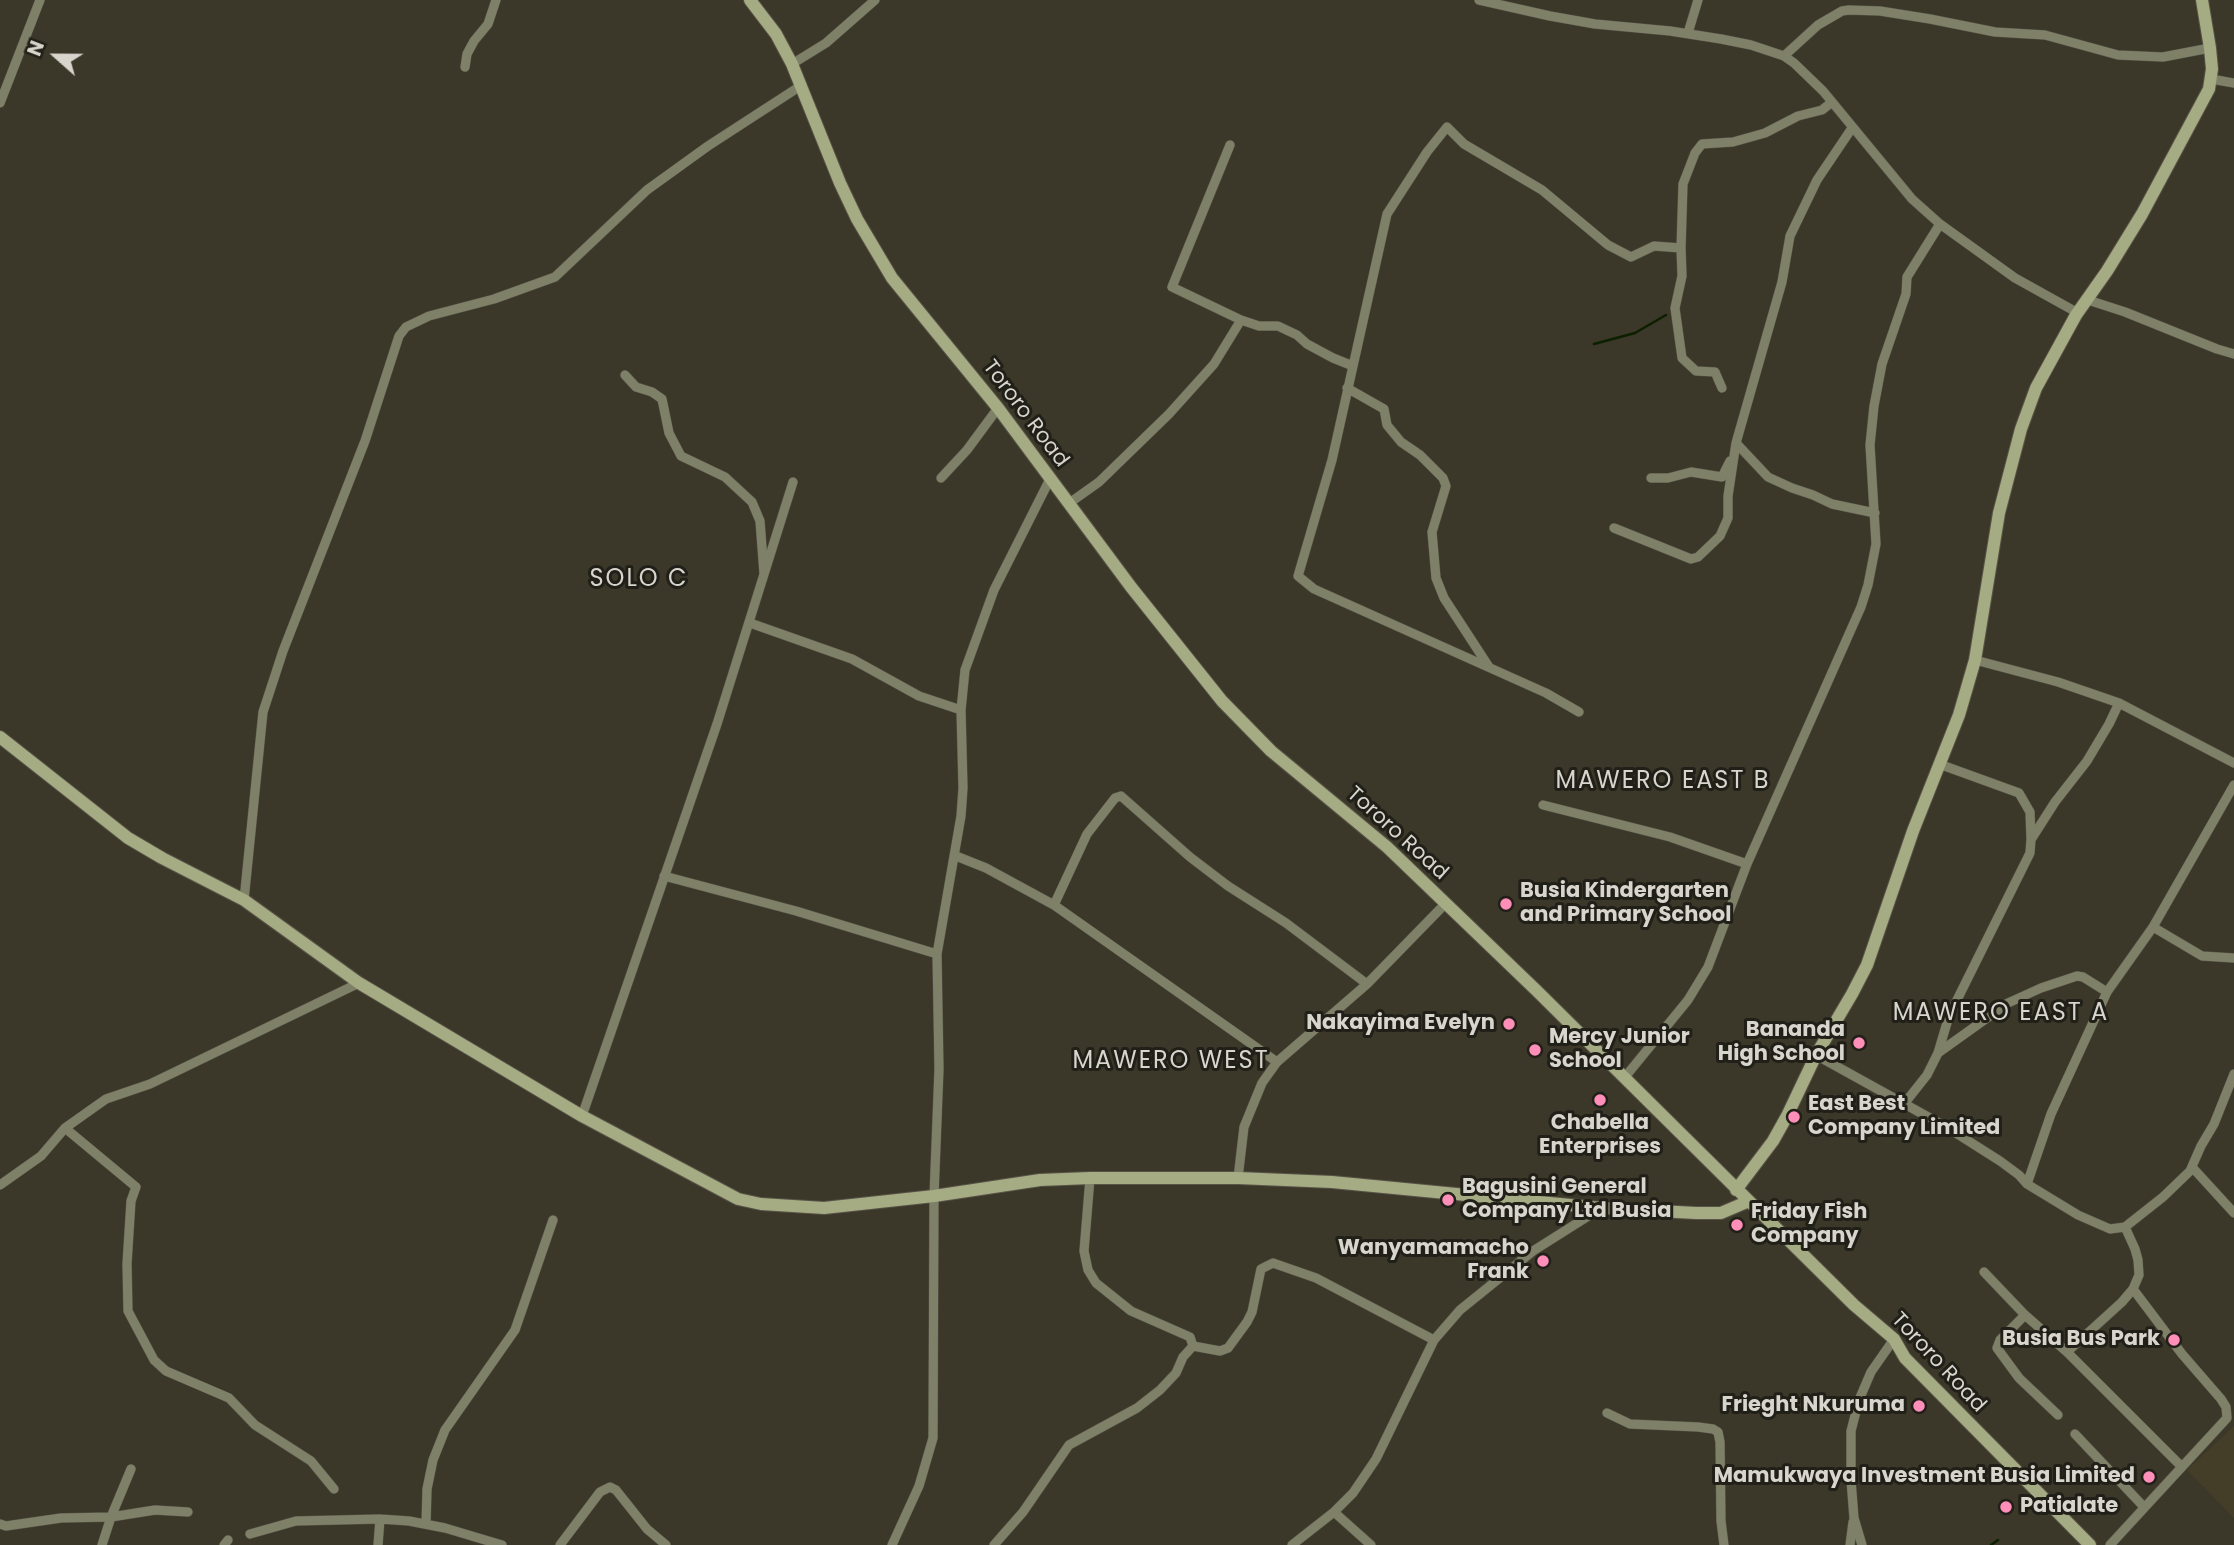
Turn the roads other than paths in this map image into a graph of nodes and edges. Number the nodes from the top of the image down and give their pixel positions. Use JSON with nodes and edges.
{"nodes":[{"id":1,"x":496,"y":0,"type":"edge"},
{"id":2,"x":750,"y":0,"type":"edge"},
{"id":3,"x":875,"y":0,"type":"edge"},
{"id":4,"x":1479,"y":0,"type":"edge"},
{"id":5,"x":1699,"y":0,"type":"edge"},
{"id":6,"x":2202,"y":0,"type":"edge"},
{"id":7,"x":38,"y":1,"type":"edge"},
{"id":8,"x":1688,"y":33,"type":"junction"},
{"id":9,"x":2210,"y":48,"type":"junction"},
{"id":10,"x":1784,"y":56,"type":"junction"},
{"id":11,"x":792,"y":64,"type":"junction"},
{"id":12,"x":465,"y":66,"type":"dead end"},
{"id":13,"x":2211,"y":79,"type":"junction"},
{"id":14,"x":2234,"y":83,"type":"edge"},
{"id":15,"x":802,"y":85,"type":"junction"},
{"id":16,"x":1832,"y":102,"type":"junction"},
{"id":17,"x":0,"y":103,"type":"edge"},
{"id":18,"x":1852,"y":128,"type":"junction"},
{"id":19,"x":1230,"y":145,"type":"dead end"},
{"id":20,"x":1940,"y":224,"type":"junction"},
{"id":21,"x":1681,"y":248,"type":"junction"},
{"id":22,"x":2088,"y":300,"type":"junction"},
{"id":23,"x":2078,"y":313,"type":"junction"},
{"id":24,"x":1241,"y":320,"type":"junction"},
{"id":25,"x":2234,"y":354,"type":"edge"},
{"id":26,"x":1353,"y":366,"type":"junction"},
{"id":27,"x":625,"y":375,"type":"dead end"},
{"id":28,"x":1347,"y":388,"type":"junction"},
{"id":29,"x":1722,"y":388,"type":"dead end"},
{"id":30,"x":998,"y":408,"type":"junction"},
{"id":31,"x":1736,"y":443,"type":"junction"},
{"id":32,"x":941,"y":478,"type":"dead end"},
{"id":33,"x":1651,"y":478,"type":"dead end"},
{"id":34,"x":1050,"y":479,"type":"junction"},
{"id":35,"x":793,"y":482,"type":"dead end"},
{"id":36,"x":1069,"y":504,"type":"junction"},
{"id":37,"x":1875,"y":513,"type":"junction"},
{"id":38,"x":1614,"y":528,"type":"dead end"},
{"id":39,"x":764,"y":579,"type":"junction"},
{"id":40,"x":750,"y":623,"type":"junction"},
{"id":41,"x":1975,"y":660,"type":"junction"},
{"id":42,"x":1490,"y":669,"type":"junction"},
{"id":43,"x":2119,"y":703,"type":"junction"},
{"id":44,"x":961,"y":710,"type":"junction"},
{"id":45,"x":1579,"y":712,"type":"dead end"},
{"id":46,"x":0,"y":737,"type":"edge"},
{"id":47,"x":2234,"y":763,"type":"edge"},
{"id":48,"x":1939,"y":764,"type":"junction"},
{"id":49,"x":2234,"y":785,"type":"edge"},
{"id":50,"x":1543,"y":804,"type":"dead end"},
{"id":51,"x":2031,"y":839,"type":"junction"},
{"id":52,"x":956,"y":856,"type":"junction"},
{"id":53,"x":1747,"y":864,"type":"junction"},
{"id":54,"x":664,"y":876,"type":"junction"},
{"id":55,"x":244,"y":900,"type":"junction"},
{"id":56,"x":1445,"y":904,"type":"junction"},
{"id":57,"x":1054,"y":905,"type":"junction"},
{"id":58,"x":2153,"y":927,"type":"junction"},
{"id":59,"x":937,"y":954,"type":"junction"},
{"id":60,"x":2234,"y":958,"type":"edge"},
{"id":61,"x":359,"y":983,"type":"junction"},
{"id":62,"x":1367,"y":984,"type":"junction"},
{"id":63,"x":2107,"y":992,"type":"junction"},
{"id":64,"x":1938,"y":1053,"type":"junction"},
{"id":65,"x":1816,"y":1055,"type":"junction"},
{"id":66,"x":1277,"y":1062,"type":"junction"},
{"id":67,"x":2234,"y":1074,"type":"edge"},
{"id":68,"x":1625,"y":1077,"type":"junction"},
{"id":69,"x":1904,"y":1104,"type":"junction"},
{"id":70,"x":582,"y":1116,"type":"junction"},
{"id":71,"x":65,"y":1128,"type":"junction"},
{"id":72,"x":2192,"y":1167,"type":"junction"},
{"id":73,"x":1090,"y":1178,"type":"junction"},
{"id":74,"x":1238,"y":1178,"type":"junction"},
{"id":75,"x":2026,"y":1184,"type":"junction"},
{"id":76,"x":0,"y":1185,"type":"edge"},
{"id":77,"x":1736,"y":1189,"type":"junction"},
{"id":78,"x":934,"y":1196,"type":"junction"},
{"id":79,"x":1749,"y":1201,"type":"junction"},
{"id":80,"x":1601,"y":1208,"type":"junction"},
{"id":81,"x":2234,"y":1213,"type":"edge"},
{"id":82,"x":553,"y":1220,"type":"dead end"},
{"id":83,"x":2125,"y":1227,"type":"junction"},
{"id":84,"x":1984,"y":1272,"type":"dead end"},
{"id":85,"x":2133,"y":1289,"type":"junction"},
{"id":86,"x":2025,"y":1315,"type":"junction"},
{"id":87,"x":1894,"y":1339,"type":"junction"},
{"id":88,"x":1434,"y":1340,"type":"junction"},
{"id":89,"x":1193,"y":1346,"type":"junction"},
{"id":90,"x":2067,"y":1352,"type":"junction"},
{"id":91,"x":1607,"y":1413,"type":"dead end"},
{"id":92,"x":2058,"y":1415,"type":"dead end"},
{"id":93,"x":2075,"y":1434,"type":"dead end"},
{"id":94,"x":2182,"y":1467,"type":"junction"},
{"id":95,"x":131,"y":1469,"type":"dead end"},
{"id":96,"x":334,"y":1489,"type":"dead end"},
{"id":97,"x":2144,"y":1507,"type":"junction"},
{"id":98,"x":188,"y":1512,"type":"dead end"},
{"id":99,"x":1334,"y":1512,"type":"junction"},
{"id":100,"x":111,"y":1517,"type":"junction"},
{"id":101,"x":1854,"y":1518,"type":"junction"},
{"id":102,"x":380,"y":1519,"type":"junction"},
{"id":103,"x":0,"y":1524,"type":"edge"},
{"id":104,"x":426,"y":1524,"type":"junction"},
{"id":105,"x":250,"y":1534,"type":"dead end"},
{"id":106,"x":102,"y":1545,"type":"edge"},
{"id":107,"x":378,"y":1545,"type":"edge"},
{"id":108,"x":502,"y":1545,"type":"edge"},
{"id":109,"x":560,"y":1545,"type":"edge"},
{"id":110,"x":666,"y":1545,"type":"edge"},
{"id":111,"x":892,"y":1545,"type":"edge"},
{"id":112,"x":994,"y":1545,"type":"edge"},
{"id":113,"x":1292,"y":1545,"type":"edge"},
{"id":114,"x":1371,"y":1545,"type":"edge"},
{"id":115,"x":1724,"y":1545,"type":"edge"},
{"id":116,"x":1850,"y":1545,"type":"edge"},
{"id":117,"x":1862,"y":1545,"type":"edge"},
{"id":118,"x":2090,"y":1545,"type":"edge"},
{"id":119,"x":2109,"y":1545,"type":"edge"}],
"edges":[{"from":1,"to":12,"type":"street"},
{"from":2,"to":11,"type":"main road","name":"Tororo Road"},
{"from":3,"to":11,"type":"street"},
{"from":4,"to":8,"type":"street"},
{"from":5,"to":8,"type":"street"},
{"from":6,"to":9,"type":"main road"},
{"from":7,"to":17,"type":"street"},
{"from":8,"to":10,"type":"street"},
{"from":9,"to":10,"type":"street"},
{"from":9,"to":13,"type":"main road"},
{"from":10,"to":16,"type":"street"},
{"from":11,"to":15,"type":"main road","name":"Tororo Road"},
{"from":13,"to":14,"type":"street"},
{"from":13,"to":22,"type":"main road"},
{"from":15,"to":30,"type":"main road","name":"Tororo Road"},
{"from":15,"to":55,"type":"street"},
{"from":16,"to":18,"type":"street"},
{"from":16,"to":21,"type":"street"},
{"from":18,"to":20,"type":"street"},
{"from":18,"to":31,"type":"street"},
{"from":19,"to":24,"type":"street"},
{"from":20,"to":23,"type":"street"},
{"from":20,"to":37,"type":"street"},
{"from":21,"to":26,"type":"street"},
{"from":21,"to":29,"type":"street"},
{"from":22,"to":23,"type":"main road"},
{"from":22,"to":25,"type":"street"},
{"from":23,"to":41,"type":"main road"},
{"from":24,"to":26,"type":"street"},
{"from":24,"to":36,"type":"street"},
{"from":26,"to":28,"type":"street"},
{"from":27,"to":39,"type":"street"},
{"from":28,"to":42,"type":"street"},
{"from":28,"to":42,"type":"street"},
{"from":30,"to":32,"type":"street"},
{"from":30,"to":34,"type":"main road","name":"Tororo Road"},
{"from":31,"to":33,"type":"street"},
{"from":31,"to":37,"type":"street"},
{"from":31,"to":38,"type":"street"},
{"from":34,"to":36,"type":"main road","name":"Tororo Road"},
{"from":34,"to":44,"type":"street"},
{"from":35,"to":39,"type":"street"},
{"from":36,"to":56,"type":"main road","name":"Tororo Road"},
{"from":37,"to":53,"type":"street"},
{"from":39,"to":40,"type":"street"},
{"from":40,"to":44,"type":"street"},
{"from":40,"to":54,"type":"street"},
{"from":41,"to":43,"type":"street"},
{"from":41,"to":48,"type":"main road"},
{"from":42,"to":45,"type":"street"},
{"from":43,"to":47,"type":"street"},
{"from":43,"to":51,"type":"street"},
{"from":44,"to":52,"type":"street"},
{"from":46,"to":55,"type":"main road"},
{"from":48,"to":51,"type":"street"},
{"from":48,"to":65,"type":"main road"},
{"from":49,"to":58,"type":"street"},
{"from":50,"to":53,"type":"street"},
{"from":51,"to":64,"type":"street"},
{"from":52,"to":57,"type":"street"},
{"from":52,"to":59,"type":"street"},
{"from":53,"to":68,"type":"street"},
{"from":54,"to":59,"type":"street"},
{"from":54,"to":70,"type":"street"},
{"from":55,"to":61,"type":"main road"},
{"from":56,"to":62,"type":"street"},
{"from":56,"to":68,"type":"main road","name":"Tororo Road"},
{"from":57,"to":62,"type":"street"},
{"from":57,"to":66,"type":"street"},
{"from":58,"to":60,"type":"street"},
{"from":58,"to":63,"type":"street"},
{"from":59,"to":78,"type":"street"},
{"from":61,"to":70,"type":"main road"},
{"from":61,"to":71,"type":"street"},
{"from":62,"to":66,"type":"street"},
{"from":63,"to":64,"type":"street"},
{"from":63,"to":75,"type":"street"},
{"from":64,"to":69,"type":"street"},
{"from":65,"to":69,"type":"street"},
{"from":65,"to":77,"type":"main road"},
{"from":66,"to":74,"type":"street"},
{"from":67,"to":72,"type":"street"},
{"from":68,"to":77,"type":"main road","name":"Tororo Road"},
{"from":69,"to":75,"type":"street"},
{"from":70,"to":78,"type":"main road"},
{"from":71,"to":76,"type":"street"},
{"from":71,"to":96,"type":"street"},
{"from":72,"to":81,"type":"street"},
{"from":72,"to":83,"type":"street"},
{"from":73,"to":74,"type":"main road"},
{"from":73,"to":78,"type":"main road"},
{"from":73,"to":89,"type":"street"},
{"from":74,"to":80,"type":"main road"},
{"from":75,"to":83,"type":"street"},
{"from":77,"to":79,"type":"main road","name":"Tororo Road"},
{"from":78,"to":111,"type":"street"},
{"from":79,"to":80,"type":"main road"},
{"from":79,"to":87,"type":"main road","name":"Tororo Road"},
{"from":80,"to":88,"type":"street"},
{"from":82,"to":104,"type":"street"},
{"from":83,"to":85,"type":"street"},
{"from":84,"to":86,"type":"street"},
{"from":85,"to":90,"type":"street"},
{"from":85,"to":94,"type":"street"},
{"from":86,"to":90,"type":"street"},
{"from":86,"to":92,"type":"street"},
{"from":87,"to":101,"type":"street"},
{"from":87,"to":118,"type":"main road","name":"Tororo Road"},
{"from":88,"to":89,"type":"street"},
{"from":88,"to":99,"type":"street"},
{"from":89,"to":112,"type":"street"},
{"from":90,"to":94,"type":"street"},
{"from":91,"to":115,"type":"street"},
{"from":93,"to":97,"type":"street"},
{"from":94,"to":97,"type":"street"},
{"from":95,"to":100,"type":"street"},
{"from":97,"to":119,"type":"street"},
{"from":98,"to":100,"type":"street"},
{"from":99,"to":113,"type":"street"},
{"from":99,"to":114,"type":"street"},
{"from":100,"to":103,"type":"street"},
{"from":100,"to":106,"type":"street"},
{"from":101,"to":116,"type":"street"},
{"from":101,"to":117,"type":"street"},
{"from":102,"to":104,"type":"street"},
{"from":102,"to":105,"type":"street"},
{"from":102,"to":107,"type":"street"},
{"from":104,"to":108,"type":"street"},
{"from":109,"to":110,"type":"street"}]}
